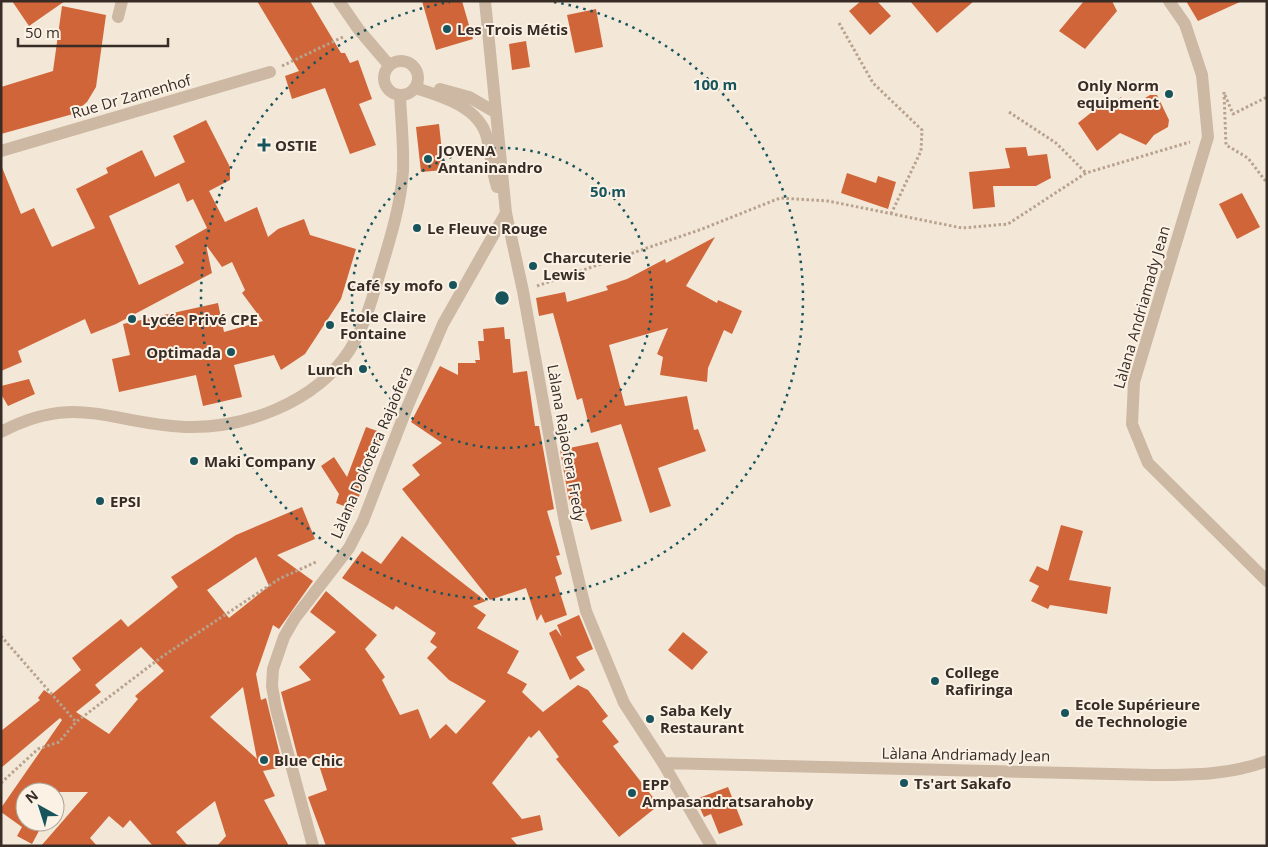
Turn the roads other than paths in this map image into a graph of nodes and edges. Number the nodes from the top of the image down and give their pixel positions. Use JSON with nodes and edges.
{"nodes":[{"id":1,"x":122,"y":1,"type":"edge"},
{"id":2,"x":339,"y":1,"type":"edge"},
{"id":3,"x":485,"y":1,"type":"edge"},
{"id":4,"x":1169,"y":1,"type":"edge"},
{"id":5,"x":118,"y":17,"type":"dead end"},
{"id":6,"x":389,"y":65,"type":"junction"},
{"id":7,"x":270,"y":72,"type":"road end"},
{"id":8,"x":416,"y":86,"type":"junction"},
{"id":9,"x":400,"y":95,"type":"junction"},
{"id":10,"x":495,"y":112,"type":"junction"},
{"id":11,"x":1,"y":151,"type":"edge"},
{"id":12,"x":506,"y":213,"type":"junction"},
{"id":13,"x":1,"y":432,"type":"edge"},
{"id":14,"x":1267,"y":581,"type":"edge"},
{"id":15,"x":1267,"y":761,"type":"edge"},
{"id":16,"x":663,"y":763,"type":"junction"},
{"id":17,"x":313,"y":846,"type":"edge"},
{"id":18,"x":712,"y":846,"type":"edge"}],
"edges":[{"from":1,"to":5,"type":"street"},
{"from":2,"to":6,"type":"street"},
{"from":3,"to":10,"type":"street","name":"Làlana Rajaofera Fredy"},
{"from":4,"to":14,"type":"street","name":"Làlana Andriamady Jean"},
{"from":6,"to":8,"type":"street"},
{"from":6,"to":9,"type":"street"},
{"from":7,"to":11,"type":"street","name":"Rue Dr Zamenhof"},
{"from":8,"to":9,"type":"street"},
{"from":8,"to":10,"type":"street"},
{"from":8,"to":12,"type":"street"},
{"from":9,"to":13,"type":"street"},
{"from":10,"to":12,"type":"street","name":"Làlana Rajaofera Fredy"},
{"from":12,"to":16,"type":"street","name":"Làlana Rajaofera Fredy"},
{"from":12,"to":17,"type":"street","name":"Làlana Dokotera Rajaofera"},
{"from":15,"to":16,"type":"street","name":"Làlana Andriamady Jean"},
{"from":16,"to":18,"type":"street","name":"Làlana Rajaofera Fredy"}]}
